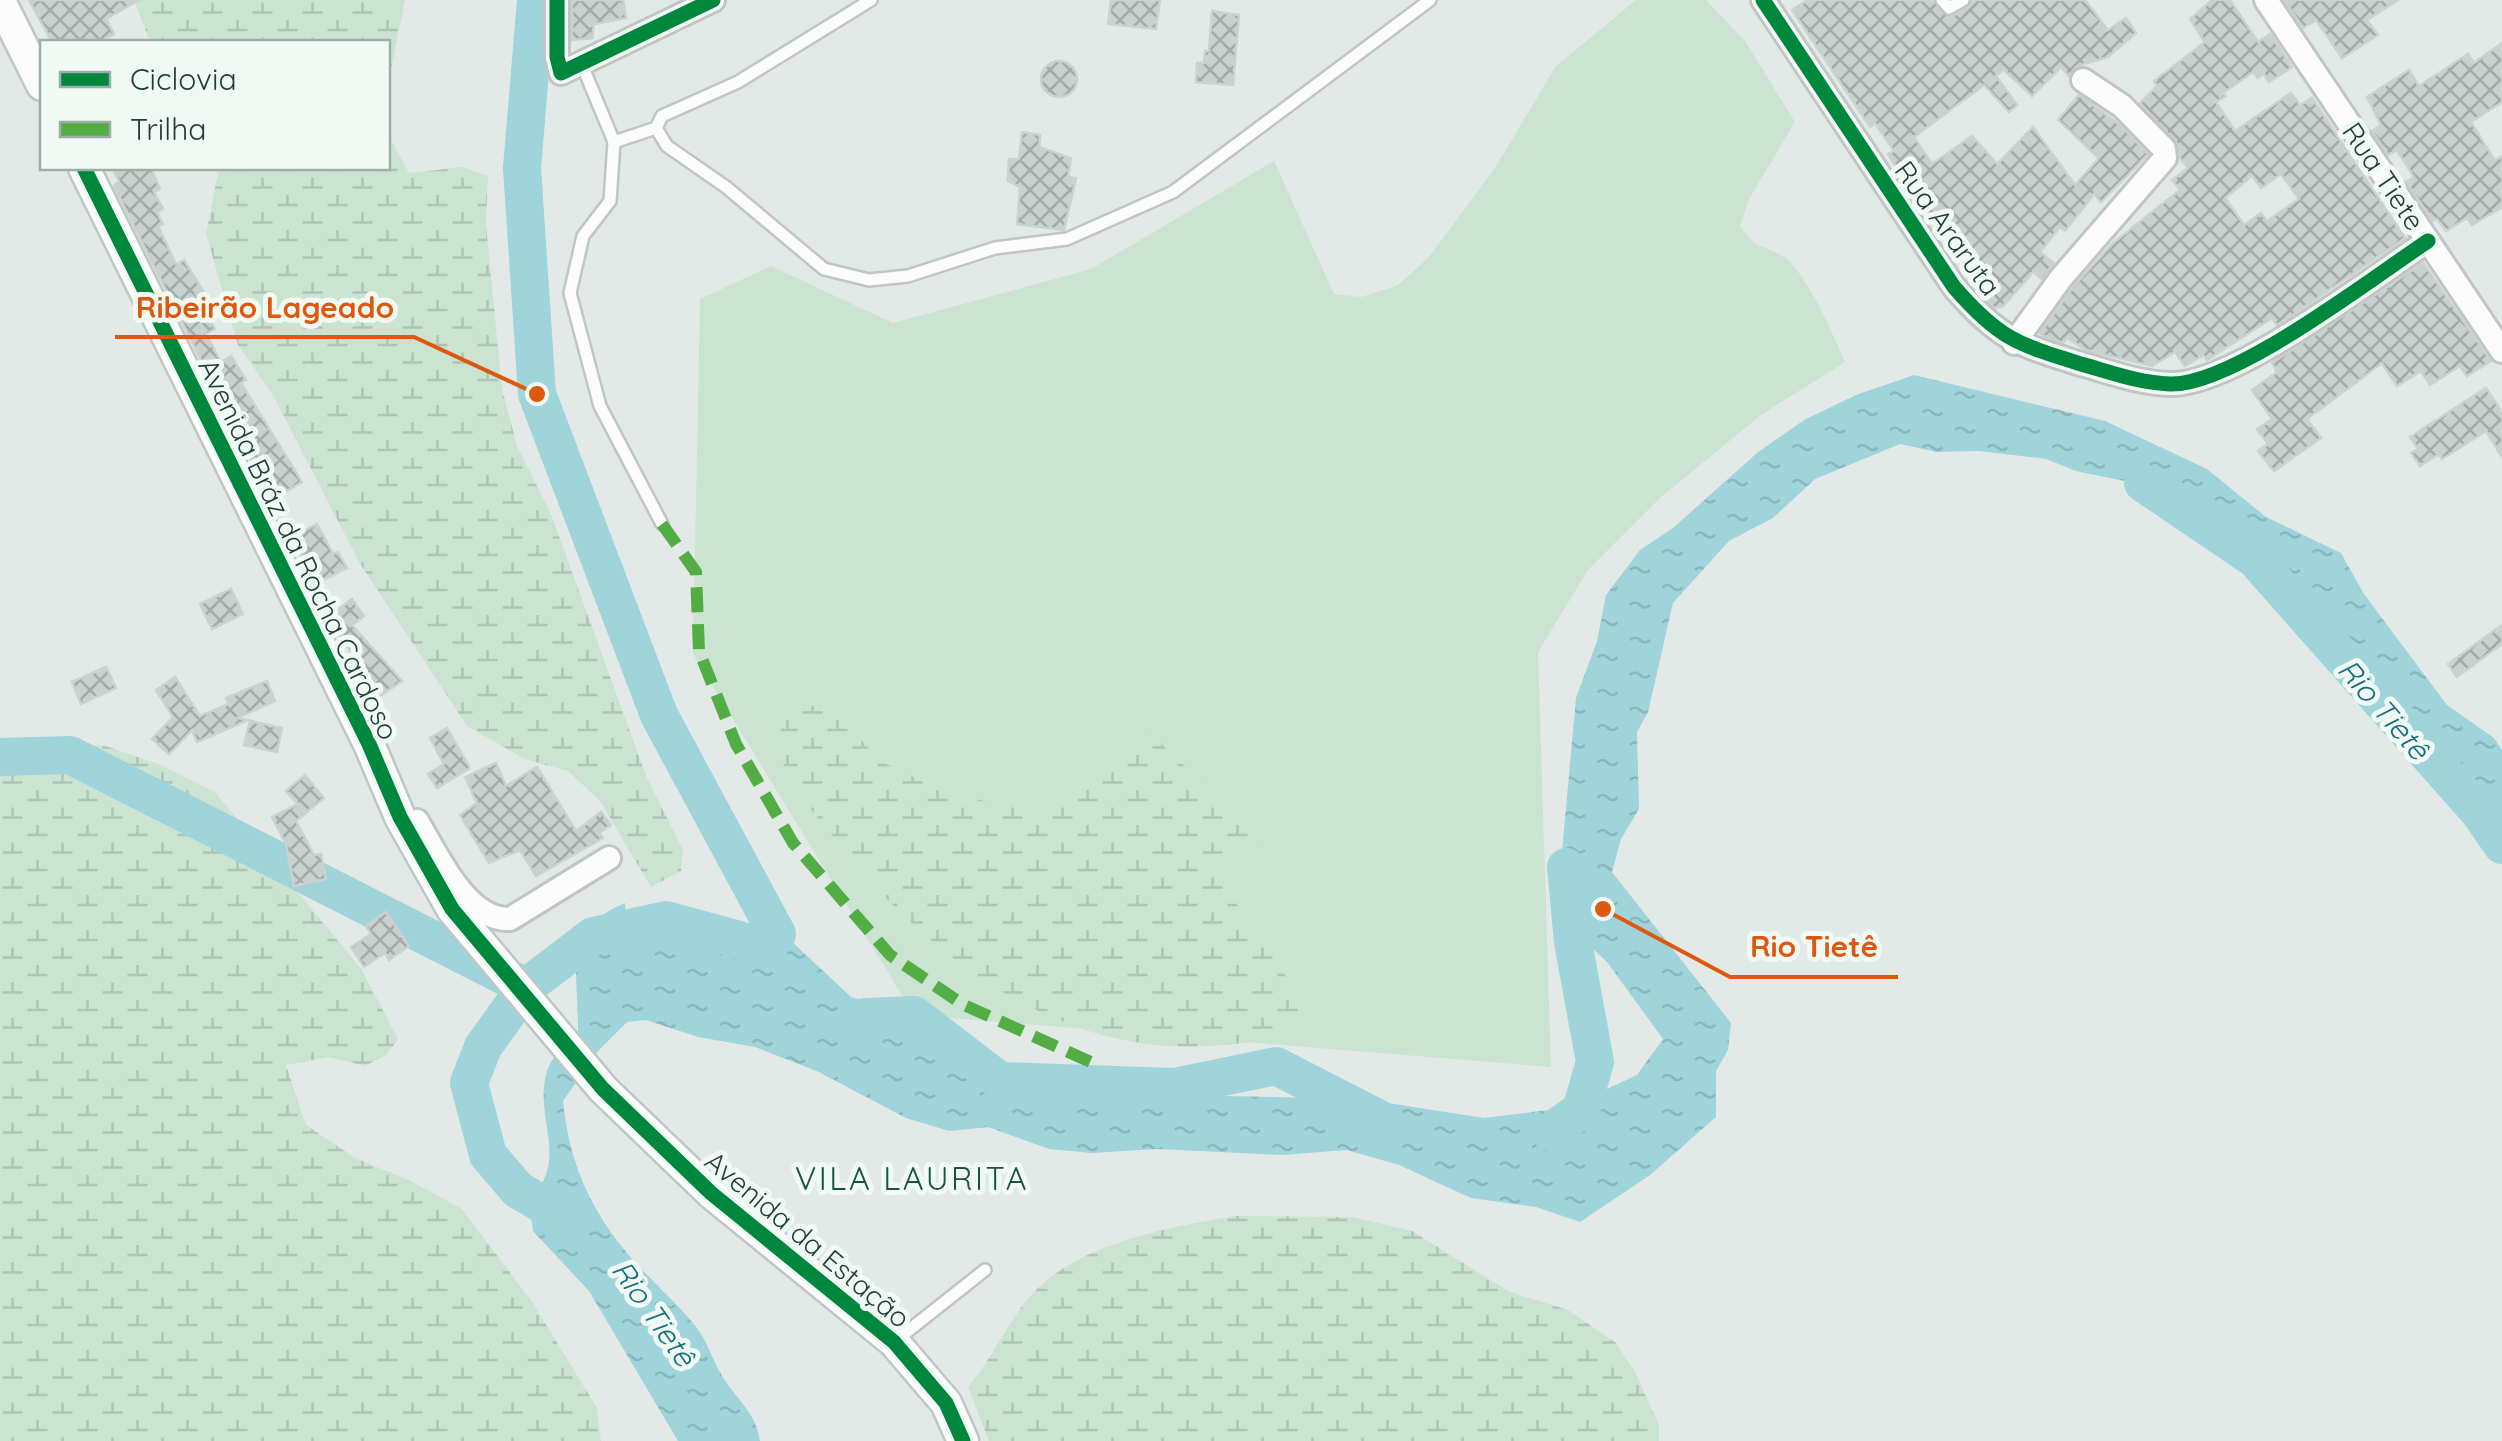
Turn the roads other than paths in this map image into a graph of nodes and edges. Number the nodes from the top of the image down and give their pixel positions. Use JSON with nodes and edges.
{"nodes":[{"id":1,"x":557,"y":0,"type":"edge"},
{"id":2,"x":713,"y":0,"type":"edge"},
{"id":3,"x":870,"y":0,"type":"edge"},
{"id":4,"x":1430,"y":0,"type":"edge"},
{"id":5,"x":1764,"y":0,"type":"edge"},
{"id":6,"x":1942,"y":0,"type":"edge"},
{"id":7,"x":1963,"y":0,"type":"edge"},
{"id":8,"x":2266,"y":0,"type":"edge"},
{"id":9,"x":0,"y":1,"type":"edge"},
{"id":10,"x":572,"y":69,"type":"junction"},
{"id":11,"x":2083,"y":80,"type":"dead end"},
{"id":12,"x":40,"y":81,"type":"edge"},
{"id":13,"x":656,"y":128,"type":"junction"},
{"id":14,"x":614,"y":142,"type":"junction"},
{"id":15,"x":85,"y":170,"type":"edge"},
{"id":16,"x":2428,"y":242,"type":"junction"},
{"id":17,"x":2014,"y":343,"type":"junction"},
{"id":18,"x":2502,"y":352,"type":"edge"},
{"id":19,"x":662,"y":524,"type":"dead end"},
{"id":20,"x":382,"y":775,"type":"junction"},
{"id":21,"x":609,"y":858,"type":"dead end"},
{"id":22,"x":603,"y":1089,"type":"joint"},
{"id":23,"x":985,"y":1270,"type":"dead end"},
{"id":24,"x":894,"y":1342,"type":"junction"},
{"id":25,"x":962,"y":1441,"type":"edge"}],
"edges":[{"from":1,"to":10,"type":"street"},
{"from":2,"to":10,"type":"street"},
{"from":3,"to":13,"type":"lane"},
{"from":4,"to":13,"type":"lane"},
{"from":5,"to":17,"type":"street","name":"Rua Araruta"},
{"from":6,"to":7,"type":"lane"},
{"from":8,"to":16,"type":"street","name":"Rua Tiete"},
{"from":9,"to":12,"type":"street"},
{"from":10,"to":14,"type":"lane"},
{"from":11,"to":17,"type":"street"},
{"from":13,"to":14,"type":"lane"},
{"from":14,"to":19,"type":"lane"},
{"from":15,"to":20,"type":"street","name":"Avenida Bráz da Rocha Cardoso"},
{"from":16,"to":17,"type":"street","name":"Rua Araruta"},
{"from":16,"to":18,"type":"street","name":"Rua Tiete"},
{"from":20,"to":21,"type":"street"},
{"from":20,"to":22,"type":"street","name":"Avenida Bráz da Rocha Cardoso"},
{"from":22,"to":24,"type":"street","name":"Avenida da Estação"},
{"from":23,"to":24,"type":"lane"},
{"from":24,"to":25,"type":"street","name":"Avenida da Estação"}]}
